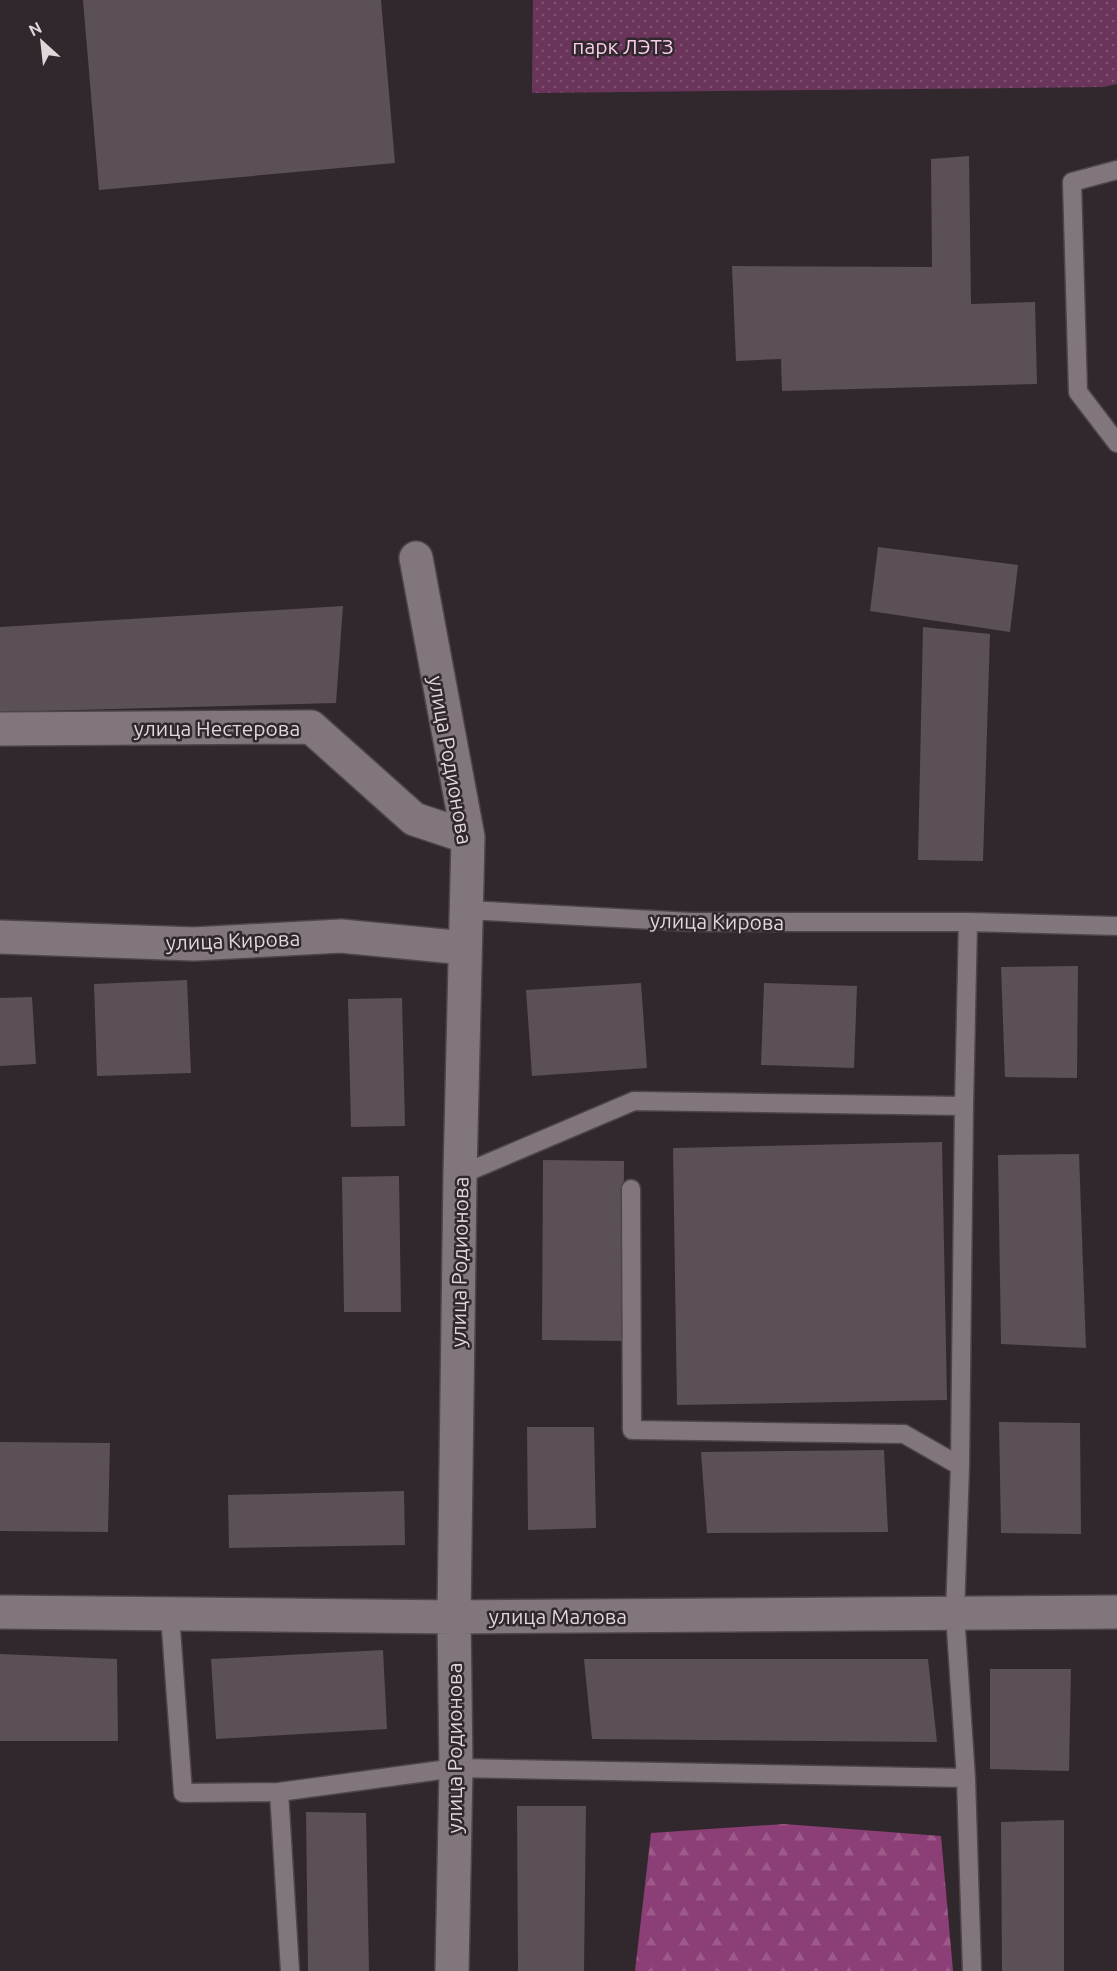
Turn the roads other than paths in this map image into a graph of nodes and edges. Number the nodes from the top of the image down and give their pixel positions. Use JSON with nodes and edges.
{"nodes":[{"id":1,"x":1117,"y":170,"type":"edge"},
{"id":2,"x":1117,"y":442,"type":"edge"},
{"id":3,"x":416,"y":558,"type":"dead end"},
{"id":4,"x":0,"y":729,"type":"edge"},
{"id":5,"x":468,"y":837,"type":"junction"},
{"id":6,"x":467,"y":910,"type":"junction"},
{"id":7,"x":968,"y":922,"type":"junction"},
{"id":8,"x":1117,"y":926,"type":"edge"},
{"id":9,"x":0,"y":937,"type":"edge"},
{"id":10,"x":465,"y":948,"type":"junction"},
{"id":11,"x":964,"y":1106,"type":"junction"},
{"id":12,"x":460,"y":1175,"type":"junction"},
{"id":13,"x":631,"y":1189,"type":"dead end"},
{"id":14,"x":960,"y":1466,"type":"junction"},
{"id":15,"x":0,"y":1612,"type":"edge"},
{"id":16,"x":1117,"y":1612,"type":"edge"},
{"id":17,"x":955,"y":1614,"type":"junction"},
{"id":18,"x":170,"y":1615,"type":"junction"},
{"id":19,"x":454,"y":1617,"type":"junction"},
{"id":20,"x":456,"y":1768,"type":"junction"},
{"id":21,"x":966,"y":1778,"type":"junction"},
{"id":22,"x":279,"y":1792,"type":"junction"},
{"id":23,"x":290,"y":1971,"type":"edge"},
{"id":24,"x":452,"y":1971,"type":"edge"},
{"id":25,"x":972,"y":1971,"type":"edge"}],
"edges":[{"from":1,"to":2,"type":"lane"},
{"from":3,"to":5,"type":"street","name":"улица Родионова"},
{"from":4,"to":5,"type":"street","name":"улица Нестерова"},
{"from":5,"to":6,"type":"street","name":"улица Родионова"},
{"from":6,"to":7,"type":"lane","name":"улица Кирова"},
{"from":6,"to":10,"type":"street","name":"улица Родионова"},
{"from":7,"to":8,"type":"lane","name":"улица Кирова"},
{"from":7,"to":11,"type":"lane"},
{"from":9,"to":10,"type":"street","name":"улица Кирова"},
{"from":10,"to":12,"type":"street","name":"улица Родионова"},
{"from":11,"to":12,"type":"lane"},
{"from":11,"to":14,"type":"lane"},
{"from":12,"to":19,"type":"street","name":"улица Родионова"},
{"from":13,"to":14,"type":"lane"},
{"from":14,"to":17,"type":"lane"},
{"from":15,"to":18,"type":"street","name":"улица Малова"},
{"from":16,"to":17,"type":"street","name":"улица Малова"},
{"from":17,"to":19,"type":"street","name":"улица Малова"},
{"from":17,"to":21,"type":"lane"},
{"from":18,"to":19,"type":"street","name":"улица Малова"},
{"from":18,"to":22,"type":"lane"},
{"from":19,"to":20,"type":"street","name":"улица Родионова"},
{"from":20,"to":21,"type":"lane"},
{"from":20,"to":22,"type":"lane"},
{"from":20,"to":24,"type":"street","name":"улица Родионова"},
{"from":21,"to":25,"type":"lane"},
{"from":22,"to":23,"type":"lane"}]}
